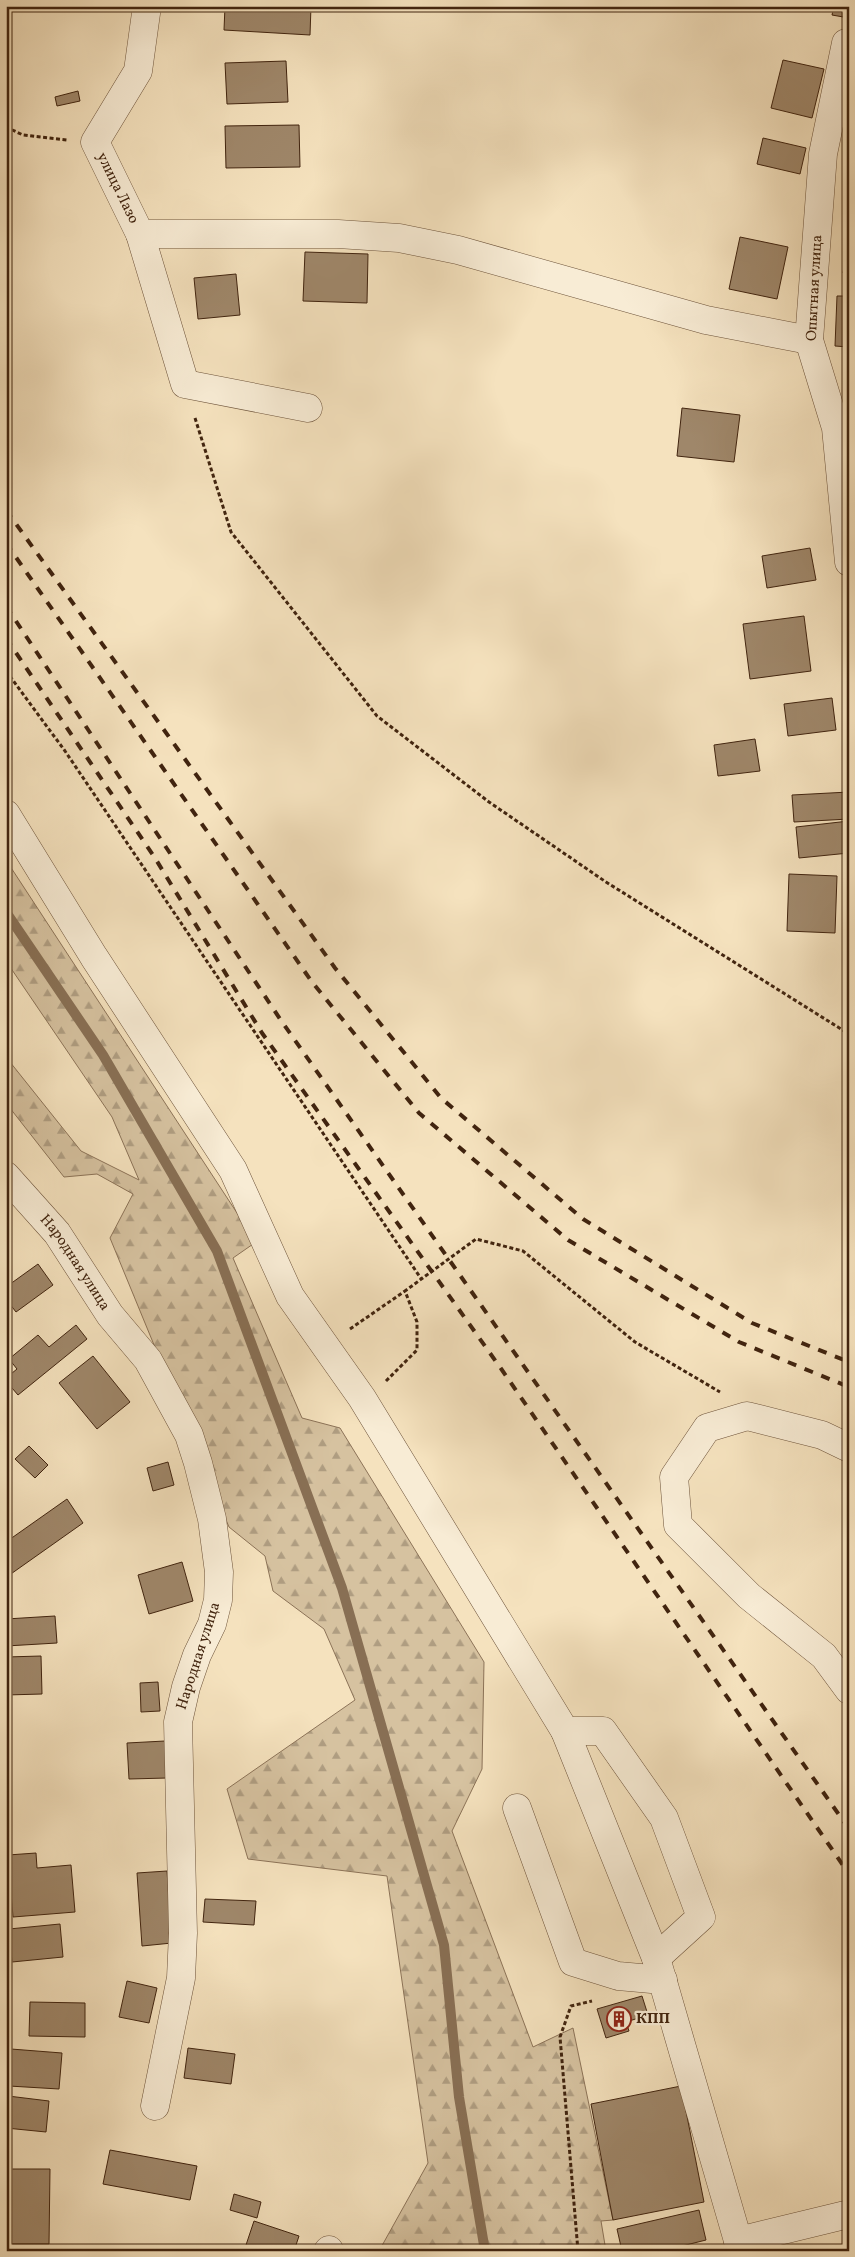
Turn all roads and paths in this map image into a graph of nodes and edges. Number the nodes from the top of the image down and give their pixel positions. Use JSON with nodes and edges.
{"nodes":[{"id":1,"x":148,"y":6,"type":"edge"},
{"id":2,"x":847,"y":44,"type":"edge"},
{"id":3,"x":6,"y":127,"type":"edge"},
{"id":4,"x":94,"y":142,"type":"junction"},
{"id":5,"x":140,"y":234,"type":"junction"},
{"id":6,"x":809,"y":340,"type":"junction"},
{"id":7,"x":185,"y":384,"type":"junction"},
{"id":8,"x":308,"y":408,"type":"dead end"},
{"id":9,"x":849,"y":562,"type":"edge"},
{"id":10,"x":6,"y":671,"type":"edge"},
{"id":11,"x":6,"y":814,"type":"edge"},
{"id":12,"x":849,"y":1034,"type":"edge"},
{"id":13,"x":6,"y":1176,"type":"edge"},
{"id":14,"x":422,"y":1280,"type":"junction"},
{"id":15,"x":405,"y":1291,"type":"junction"},
{"id":16,"x":325,"y":1346,"type":"junction"},
{"id":17,"x":727,"y":1397,"type":"dead end"},
{"id":18,"x":362,"y":1398,"type":"junction"},
{"id":19,"x":849,"y":1448,"type":"edge"},
{"id":20,"x":849,"y":1690,"type":"edge"},
{"id":21,"x":565,"y":1731,"type":"junction"},
{"id":22,"x":517,"y":1808,"type":"dead end"},
{"id":23,"x":660,"y":1969,"type":"junction"},
{"id":24,"x":599,"y":1999,"type":"dead end"},
{"id":25,"x":155,"y":2106,"type":"dead end"},
{"id":26,"x":849,"y":2214,"type":"edge"},
{"id":27,"x":740,"y":2246,"type":"edge"},
{"id":28,"x":578,"y":2251,"type":"edge"}],
"edges":[{"from":1,"to":4,"type":"street","name":"улица Лазо"},
{"from":2,"to":6,"type":"street","name":"Опытная улица"},
{"from":3,"to":4,"type":"path"},
{"from":4,"to":5,"type":"street","name":"улица Лазо"},
{"from":5,"to":6,"type":"street"},
{"from":5,"to":7,"type":"street","name":"улица Лазо"},
{"from":6,"to":9,"type":"street","name":"Опытная улица"},
{"from":7,"to":8,"type":"street"},
{"from":7,"to":12,"type":"path"},
{"from":10,"to":14,"type":"path"},
{"from":11,"to":16,"type":"street"},
{"from":13,"to":25,"type":"street","name":"Народная улица"},
{"from":14,"to":15,"type":"path"},
{"from":14,"to":17,"type":"path"},
{"from":15,"to":16,"type":"path"},
{"from":15,"to":18,"type":"path"},
{"from":16,"to":18,"type":"street"},
{"from":18,"to":21,"type":"street"},
{"from":19,"to":20,"type":"street"},
{"from":21,"to":23,"type":"street"},
{"from":21,"to":23,"type":"street"},
{"from":22,"to":23,"type":"street"},
{"from":23,"to":27,"type":"street"},
{"from":24,"to":28,"type":"path"},
{"from":26,"to":27,"type":"street"}]}
